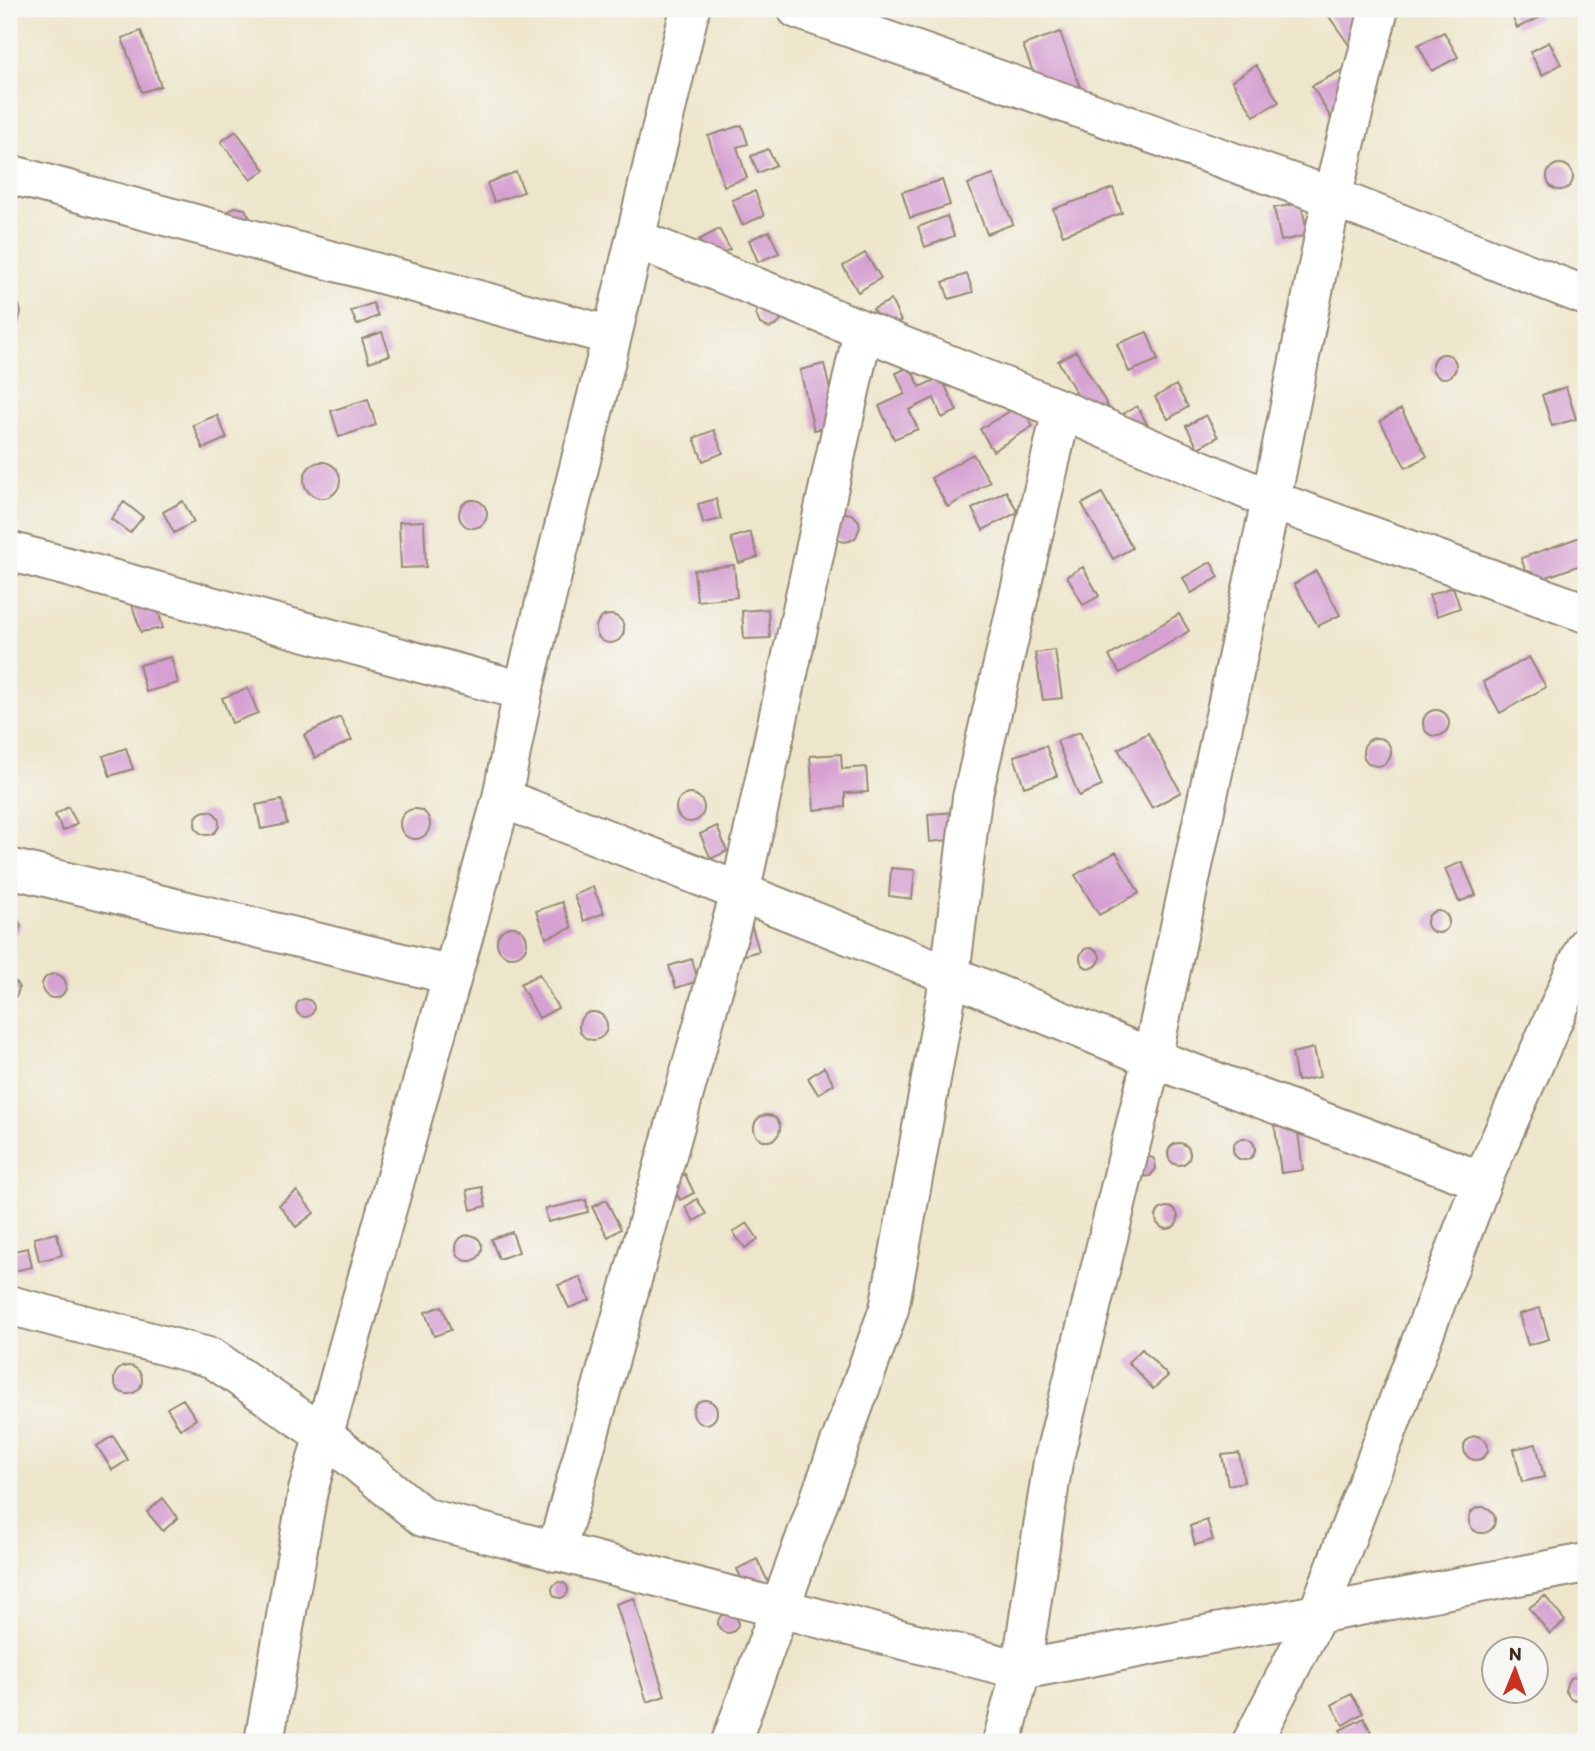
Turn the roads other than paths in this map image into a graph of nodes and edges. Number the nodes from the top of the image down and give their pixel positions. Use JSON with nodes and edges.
{"nodes":[{"id":1,"x":690,"y":9,"type":"edge"},
{"id":2,"x":797,"y":9,"type":"edge"},
{"id":3,"x":1379,"y":9,"type":"edge"},
{"id":4,"x":9,"y":174,"type":"edge"},
{"id":5,"x":1332,"y":197,"type":"junction"},
{"id":6,"x":636,"y":239,"type":"junction"},
{"id":7,"x":1586,"y":296,"type":"edge"},
{"id":8,"x":863,"y":331,"type":"junction"},
{"id":9,"x":612,"y":335,"type":"junction"},
{"id":10,"x":1062,"y":410,"type":"junction"},
{"id":11,"x":1271,"y":500,"type":"junction"},
{"id":12,"x":9,"y":551,"type":"edge"},
{"id":13,"x":1586,"y":613,"type":"edge"},
{"id":14,"x":523,"y":691,"type":"junction"},
{"id":15,"x":502,"y":798,"type":"junction"},
{"id":16,"x":9,"y":868,"type":"edge"},
{"id":17,"x":740,"y":893,"type":"junction"},
{"id":18,"x":1584,"y":959,"type":"edge"},
{"id":19,"x":452,"y":975,"type":"junction"},
{"id":20,"x":950,"y":975,"type":"junction"},
{"id":21,"x":1152,"y":1058,"type":"junction"},
{"id":22,"x":1482,"y":1181,"type":"junction"},
{"id":23,"x":9,"y":1306,"type":"edge"},
{"id":24,"x":324,"y":1435,"type":"junction"},
{"id":25,"x":556,"y":1552,"type":"junction"},
{"id":26,"x":1586,"y":1563,"type":"edge"},
{"id":27,"x":780,"y":1609,"type":"junction"},
{"id":28,"x":1318,"y":1613,"type":"junction"},
{"id":29,"x":1021,"y":1670,"type":"junction"},
{"id":30,"x":264,"y":1742,"type":"edge"},
{"id":31,"x":731,"y":1742,"type":"edge"},
{"id":32,"x":1002,"y":1742,"type":"edge"},
{"id":33,"x":1252,"y":1742,"type":"edge"}],
"edges":[{"from":1,"to":6,"type":"street"},
{"from":2,"to":5,"type":"street"},
{"from":3,"to":5,"type":"street"},
{"from":4,"to":9,"type":"street"},
{"from":5,"to":7,"type":"street"},
{"from":5,"to":11,"type":"street"},
{"from":6,"to":8,"type":"street"},
{"from":6,"to":9,"type":"street"},
{"from":8,"to":10,"type":"street"},
{"from":8,"to":17,"type":"street"},
{"from":9,"to":14,"type":"street"},
{"from":10,"to":11,"type":"street"},
{"from":10,"to":20,"type":"street"},
{"from":11,"to":13,"type":"street"},
{"from":11,"to":21,"type":"street"},
{"from":12,"to":14,"type":"street"},
{"from":14,"to":15,"type":"street"},
{"from":15,"to":17,"type":"street"},
{"from":15,"to":19,"type":"street"},
{"from":16,"to":19,"type":"street"},
{"from":17,"to":20,"type":"street"},
{"from":17,"to":25,"type":"street"},
{"from":18,"to":22,"type":"street"},
{"from":19,"to":24,"type":"street"},
{"from":20,"to":21,"type":"street"},
{"from":20,"to":27,"type":"street"},
{"from":21,"to":22,"type":"street"},
{"from":21,"to":29,"type":"street"},
{"from":22,"to":28,"type":"street"},
{"from":23,"to":24,"type":"street"},
{"from":24,"to":25,"type":"street"},
{"from":24,"to":30,"type":"street"},
{"from":25,"to":27,"type":"street"},
{"from":26,"to":28,"type":"street"},
{"from":27,"to":29,"type":"street"},
{"from":27,"to":31,"type":"street"},
{"from":28,"to":29,"type":"street"},
{"from":28,"to":33,"type":"street"},
{"from":29,"to":32,"type":"street"}]}
